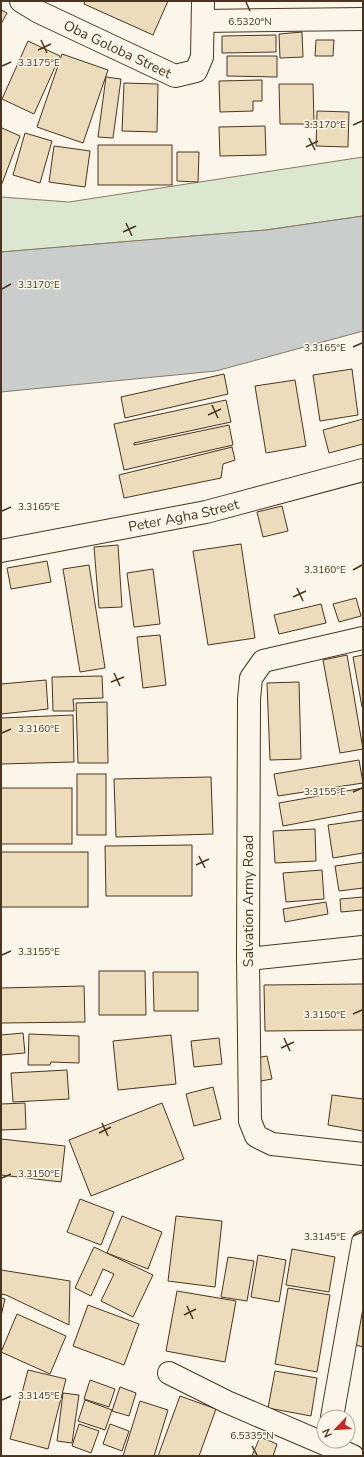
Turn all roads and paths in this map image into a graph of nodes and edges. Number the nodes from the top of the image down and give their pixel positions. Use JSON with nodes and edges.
{"nodes":[{"id":1,"x":21,"y":1,"type":"edge"},
{"id":2,"x":203,"y":11,"type":"edge"},
{"id":3,"x":363,"y":19,"type":"edge"},
{"id":4,"x":363,"y":470,"type":"edge"},
{"id":5,"x":1,"y":551,"type":"edge"},
{"id":6,"x":363,"y":638,"type":"edge"},
{"id":7,"x":363,"y":947,"type":"edge"},
{"id":8,"x":248,"y":959,"type":"junction"},
{"id":9,"x":363,"y":1154,"type":"edge"},
{"id":10,"x":363,"y":1242,"type":"edge"},
{"id":11,"x":168,"y":1373,"type":"dead end"},
{"id":12,"x":333,"y":1409,"type":"edge"},
{"id":13,"x":316,"y":1437,"type":"edge"},
{"id":14,"x":340,"y":1449,"type":"edge"},
{"id":15,"x":353,"y":1456,"type":"edge"}],
"edges":[{"from":1,"to":2,"type":"street","name":"Oba Goloba Street"},
{"from":2,"to":3,"type":"street"},
{"from":4,"to":5,"type":"street","name":"Peter Agha Street"},
{"from":6,"to":8,"type":"street","name":"Salvation Army Road"},
{"from":7,"to":8,"type":"street"},
{"from":8,"to":9,"type":"street","name":"Salvation Army Road"},
{"from":10,"to":12,"type":"street"},
{"from":11,"to":13,"type":"street"},
{"from":14,"to":15,"type":"street"}]}
